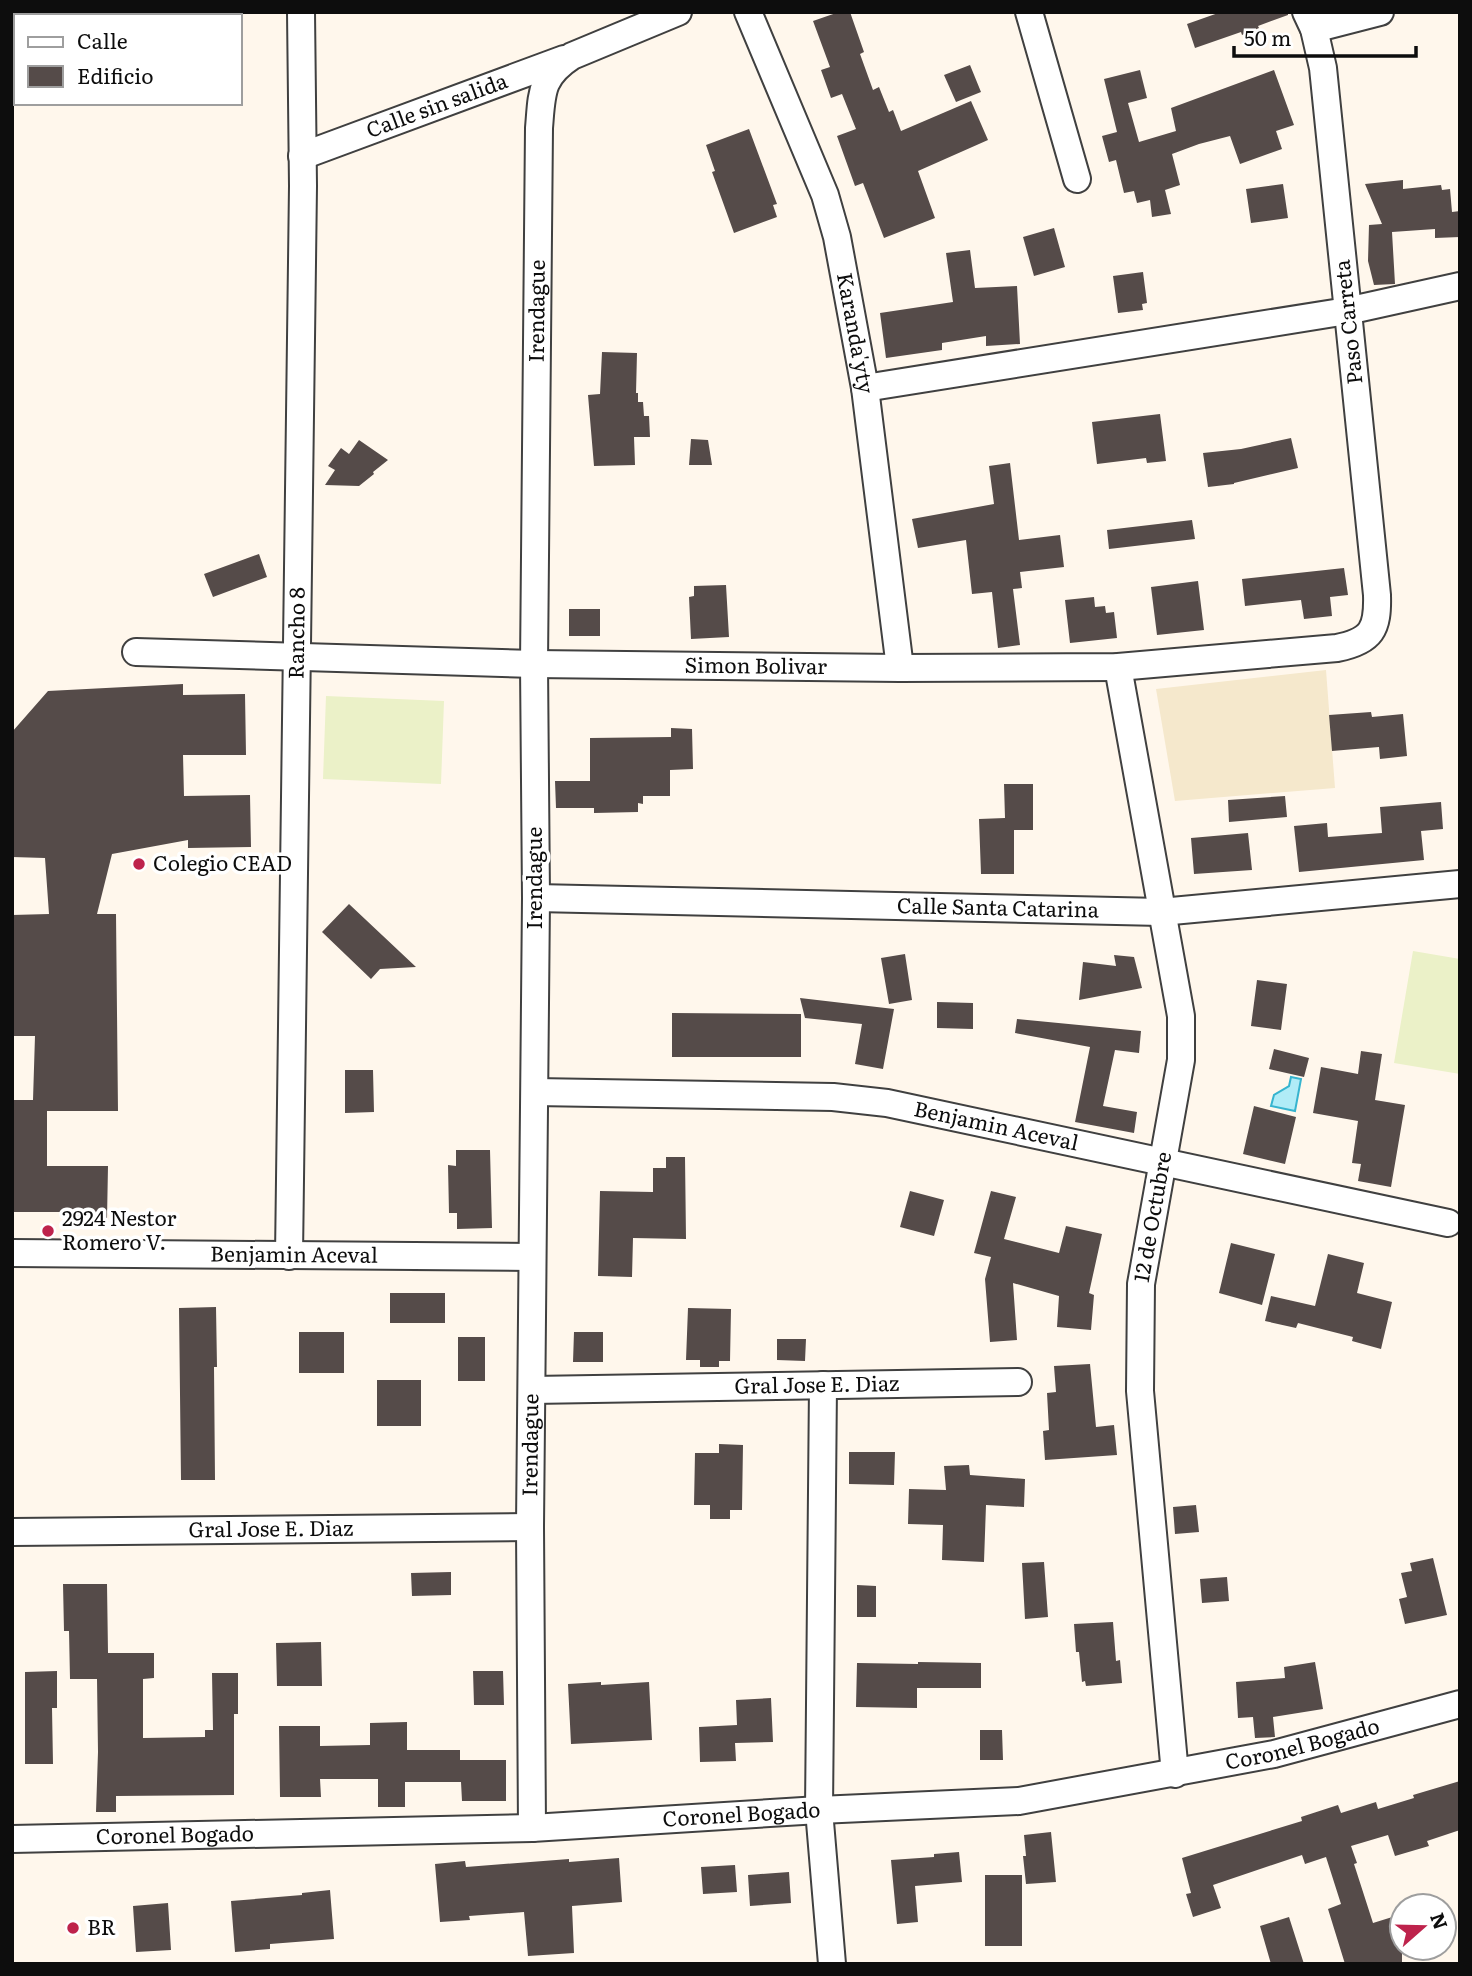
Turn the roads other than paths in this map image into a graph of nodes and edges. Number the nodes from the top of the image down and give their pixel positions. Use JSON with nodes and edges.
{"nodes":[{"id":1,"x":301,"y":12,"type":"edge"},
{"id":2,"x":678,"y":12,"type":"edge"},
{"id":3,"x":748,"y":12,"type":"edge"},
{"id":4,"x":1029,"y":12,"type":"edge"},
{"id":5,"x":1380,"y":12,"type":"edge"},
{"id":6,"x":1310,"y":20,"type":"edge"},
{"id":7,"x":572,"y":56,"type":"junction"},
{"id":8,"x":302,"y":156,"type":"junction"},
{"id":9,"x":1077,"y":179,"type":"dead end"},
{"id":10,"x":1460,"y":286,"type":"edge"},
{"id":11,"x":1348,"y":311,"type":"junction"},
{"id":12,"x":865,"y":388,"type":"junction"},
{"id":13,"x":1371,"y":633,"type":"joint"},
{"id":14,"x":136,"y":652,"type":"dead end"},
{"id":15,"x":296,"y":656,"type":"junction"},
{"id":16,"x":534,"y":664,"type":"junction"},
{"id":17,"x":1118,"y":667,"type":"junction"},
{"id":18,"x":900,"y":668,"type":"junction"},
{"id":19,"x":1460,"y":884,"type":"edge"},
{"id":20,"x":536,"y":898,"type":"junction"},
{"id":21,"x":1161,"y":912,"type":"junction"},
{"id":22,"x":535,"y":1092,"type":"junction"},
{"id":23,"x":1162,"y":1162,"type":"junction"},
{"id":24,"x":1448,"y":1223,"type":"dead end"},
{"id":25,"x":12,"y":1253,"type":"edge"},
{"id":26,"x":289,"y":1256,"type":"junction"},
{"id":27,"x":532,"y":1257,"type":"junction"},
{"id":28,"x":1018,"y":1382,"type":"dead end"},
{"id":29,"x":823,"y":1385,"type":"junction"},
{"id":30,"x":532,"y":1390,"type":"junction"},
{"id":31,"x":530,"y":1527,"type":"junction"},
{"id":32,"x":12,"y":1532,"type":"edge"},
{"id":33,"x":1460,"y":1704,"type":"edge"},
{"id":34,"x":1175,"y":1774,"type":"junction"},
{"id":35,"x":819,"y":1810,"type":"junction"},
{"id":36,"x":531,"y":1828,"type":"junction"},
{"id":37,"x":12,"y":1839,"type":"edge"},
{"id":38,"x":832,"y":1964,"type":"edge"}],
"edges":[{"from":1,"to":8,"type":"street","name":"Rancho 8"},
{"from":2,"to":7,"type":"street","name":"Irendague"},
{"from":3,"to":12,"type":"street","name":"Karanda'yty"},
{"from":4,"to":9,"type":"street"},
{"from":5,"to":6,"type":"street"},
{"from":6,"to":11,"type":"street","name":"Paso Carreta"},
{"from":7,"to":8,"type":"street","name":"Calle sin salida"},
{"from":7,"to":16,"type":"street","name":"Irendague"},
{"from":8,"to":15,"type":"street","name":"Rancho 8"},
{"from":10,"to":11,"type":"street"},
{"from":11,"to":12,"type":"street"},
{"from":11,"to":13,"type":"street","name":"Paso Carreta"},
{"from":12,"to":18,"type":"street","name":"Karanda'yty"},
{"from":13,"to":17,"type":"street","name":"Simon Bolivar"},
{"from":14,"to":15,"type":"street","name":"Simon Bolivar"},
{"from":15,"to":16,"type":"street","name":"Simon Bolivar"},
{"from":15,"to":26,"type":"street","name":"Rancho 8"},
{"from":16,"to":18,"type":"street","name":"Simon Bolivar"},
{"from":16,"to":20,"type":"street","name":"Irendague"},
{"from":17,"to":18,"type":"street","name":"Simon Bolivar"},
{"from":17,"to":21,"type":"street","name":"12 de Octubre"},
{"from":19,"to":21,"type":"street","name":"Calle Santa Catarina"},
{"from":20,"to":21,"type":"street","name":"Calle Santa Catarina"},
{"from":20,"to":22,"type":"street","name":"Irendague"},
{"from":21,"to":23,"type":"street","name":"12 de Octubre"},
{"from":22,"to":23,"type":"street","name":"Benjamin Aceval"},
{"from":22,"to":27,"type":"street","name":"Irendague"},
{"from":23,"to":24,"type":"street","name":"Benjamin Aceval"},
{"from":23,"to":34,"type":"street","name":"12 de Octubre"},
{"from":25,"to":26,"type":"street","name":"Benjamin Aceval"},
{"from":26,"to":27,"type":"street","name":"Benjamin Aceval"},
{"from":27,"to":30,"type":"street","name":"Irendague"},
{"from":28,"to":29,"type":"street","name":"Gral Jose E. Diaz"},
{"from":29,"to":30,"type":"street","name":"Gral Jose E. Diaz"},
{"from":29,"to":35,"type":"street"},
{"from":30,"to":31,"type":"street","name":"Irendague"},
{"from":31,"to":32,"type":"street","name":"Gral Jose E. Diaz"},
{"from":31,"to":36,"type":"street","name":"Irendague"},
{"from":33,"to":34,"type":"street","name":"Coronel Bogado"},
{"from":34,"to":35,"type":"street","name":"Coronel Bogado"},
{"from":35,"to":36,"type":"street","name":"Coronel Bogado"},
{"from":35,"to":38,"type":"street"},
{"from":36,"to":37,"type":"street","name":"Coronel Bogado"}]}
